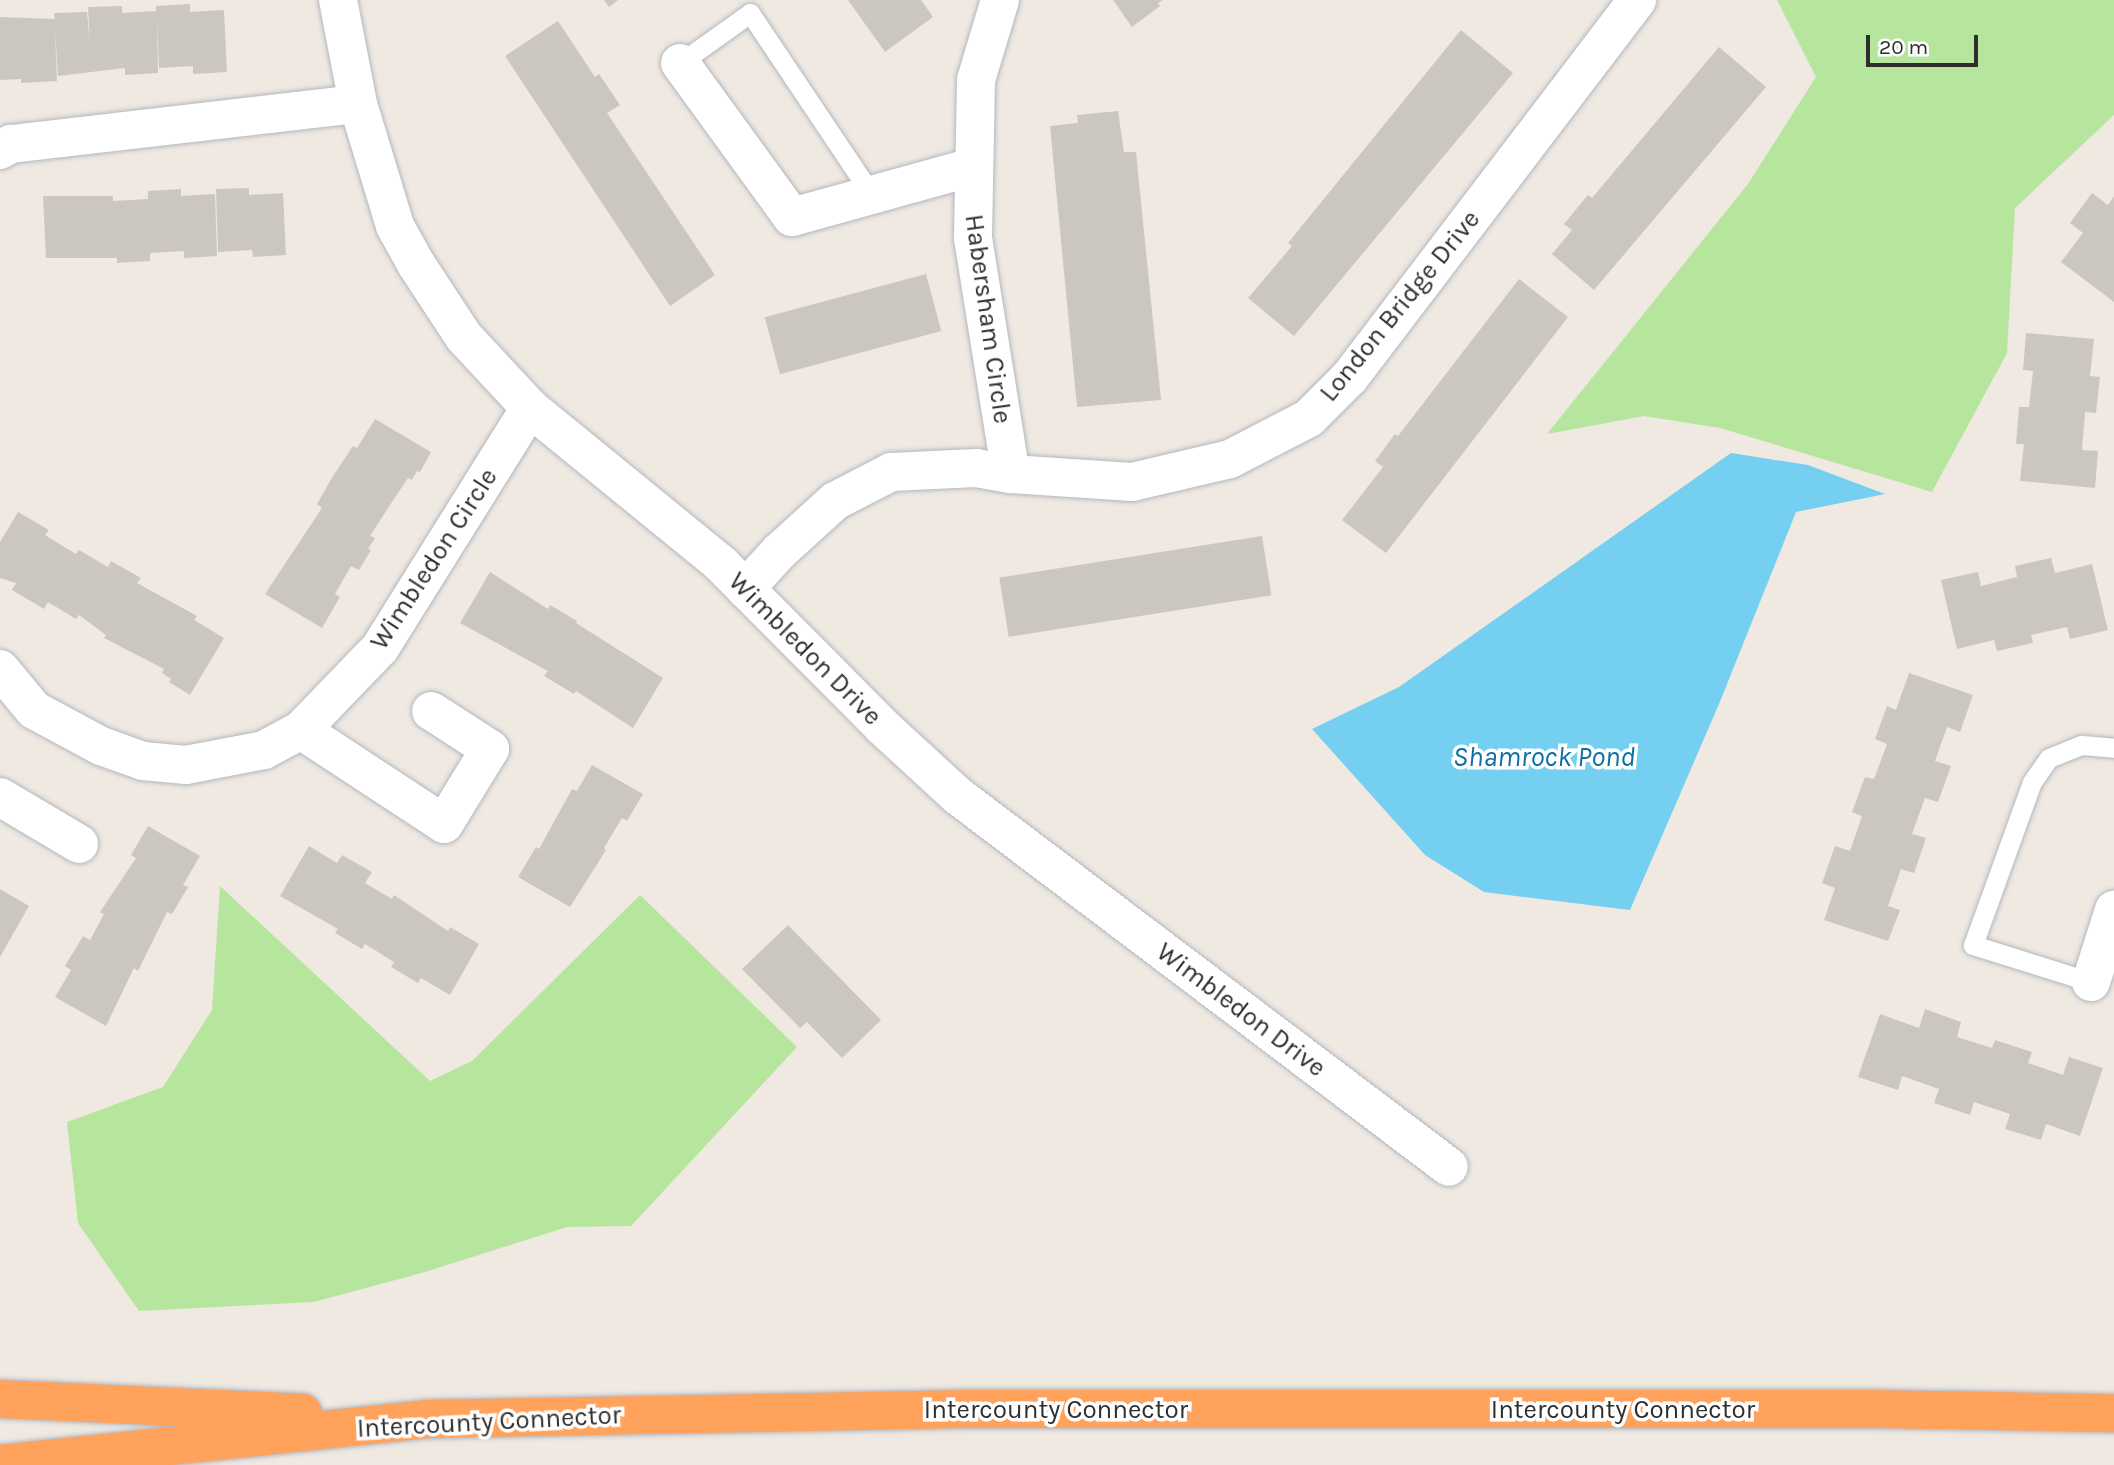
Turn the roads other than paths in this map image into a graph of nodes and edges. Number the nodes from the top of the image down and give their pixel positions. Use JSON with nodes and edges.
{"nodes":[{"id":1,"x":338,"y":0,"type":"edge"},
{"id":2,"x":1000,"y":0,"type":"edge"},
{"id":3,"x":1637,"y":0,"type":"edge"},
{"id":4,"x":680,"y":63,"type":"joint"},
{"id":5,"x":358,"y":104,"type":"junction"},
{"id":6,"x":0,"y":150,"type":"edge"},
{"id":7,"x":972,"y":167,"type":"junction"},
{"id":8,"x":871,"y":194,"type":"junction"},
{"id":9,"x":530,"y":408,"type":"junction"},
{"id":10,"x":1011,"y":474,"type":"junction"},
{"id":11,"x":745,"y":589,"type":"junction"},
{"id":12,"x":0,"y":669,"type":"edge"},
{"id":13,"x":430,"y":711,"type":"dead end"},
{"id":14,"x":301,"y":730,"type":"junction"},
{"id":15,"x":2114,"y":748,"type":"edge"},
{"id":16,"x":0,"y":797,"type":"edge"},
{"id":17,"x":79,"y":844,"type":"dead end"},
{"id":18,"x":2114,"y":910,"type":"edge"},
{"id":19,"x":2091,"y":982,"type":"joint"},
{"id":20,"x":1449,"y":1167,"type":"dead end"},
{"id":21,"x":0,"y":1399,"type":"edge"},
{"id":22,"x":2114,"y":1413,"type":"edge"},
{"id":23,"x":427,"y":1419,"type":"junction"},
{"id":24,"x":0,"y":1464,"type":"edge"}],
"edges":[{"from":1,"to":5,"type":"street","name":"Wimbledon Drive"},
{"from":2,"to":7,"type":"street","name":"Habersham Circle"},
{"from":3,"to":10,"type":"street","name":"London Bridge Drive"},
{"from":4,"to":8,"type":"street"},
{"from":4,"to":8,"type":"lane"},
{"from":5,"to":6,"type":"street"},
{"from":5,"to":9,"type":"street","name":"Wimbledon Drive"},
{"from":7,"to":8,"type":"street"},
{"from":7,"to":10,"type":"street","name":"Habersham Circle"},
{"from":9,"to":11,"type":"street","name":"Wimbledon Drive"},
{"from":9,"to":14,"type":"street","name":"Wimbledon Circle"},
{"from":10,"to":11,"type":"street","name":"London Bridge Drive"},
{"from":11,"to":20,"type":"street","name":"Wimbledon Drive"},
{"from":12,"to":14,"type":"street","name":"Wimbledon Circle"},
{"from":13,"to":14,"type":"street"},
{"from":15,"to":19,"type":"lane"},
{"from":16,"to":17,"type":"street"},
{"from":18,"to":19,"type":"street"},
{"from":21,"to":23,"type":"highway"},
{"from":22,"to":23,"type":"highway","name":"Intercounty Connector"},
{"from":23,"to":24,"type":"highway","name":"Intercounty Connector"}]}
